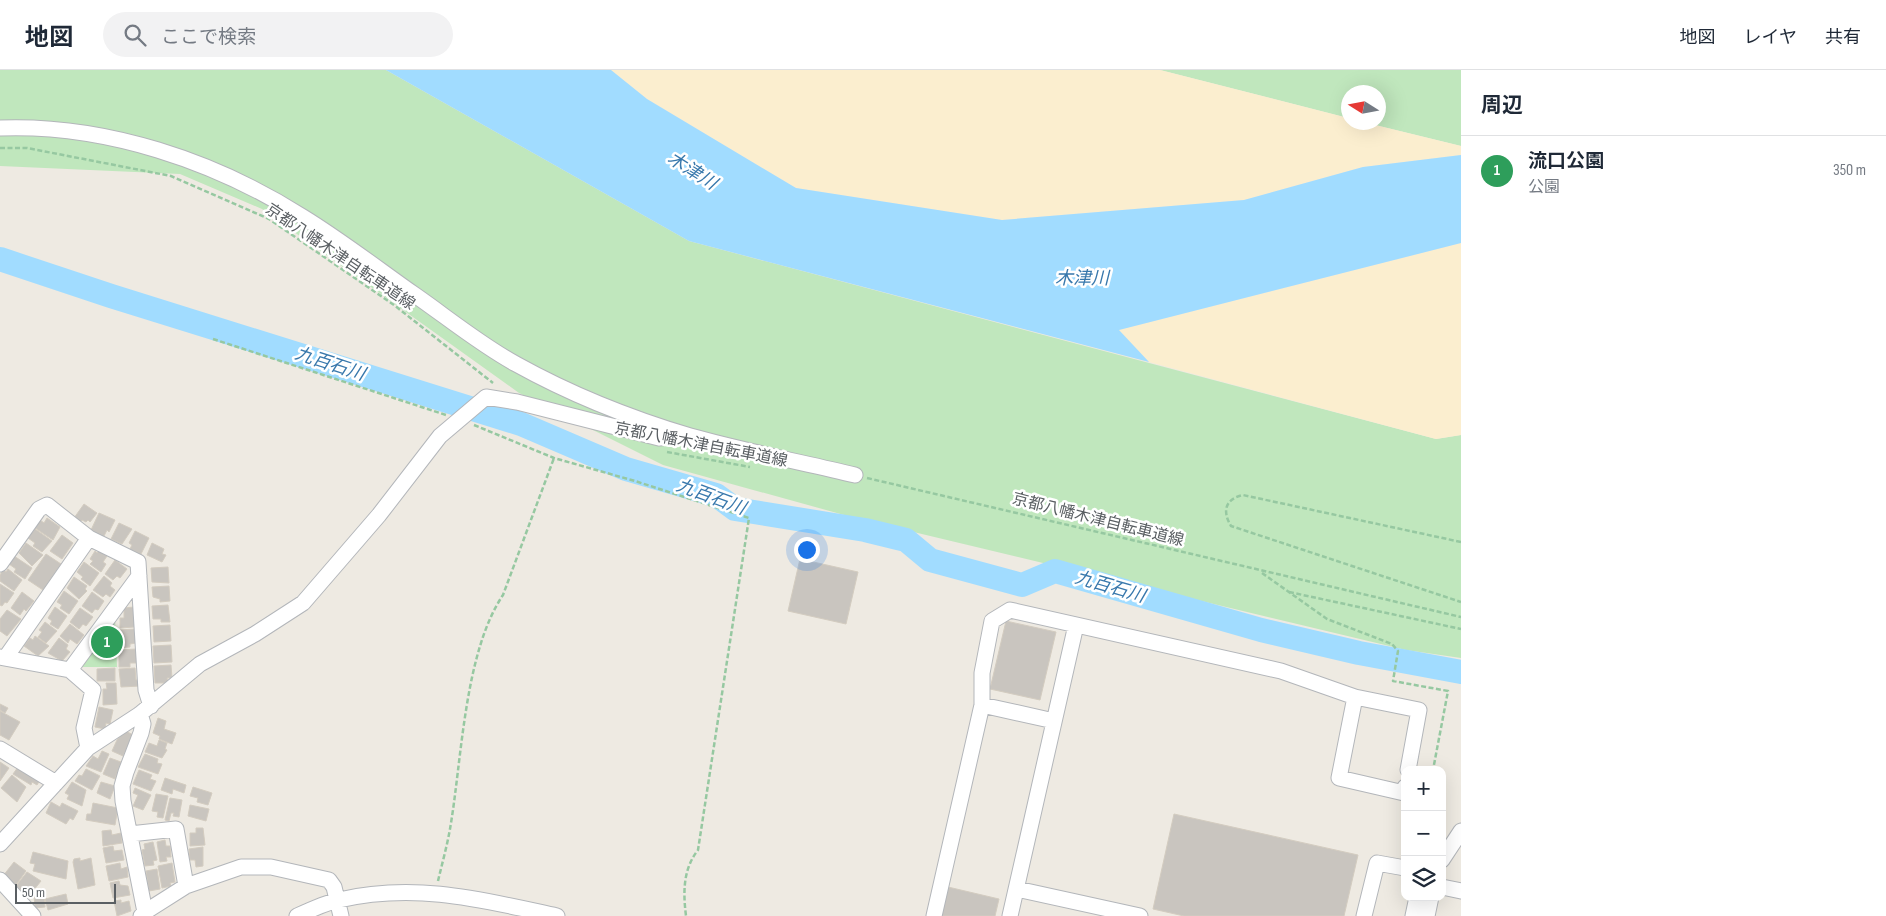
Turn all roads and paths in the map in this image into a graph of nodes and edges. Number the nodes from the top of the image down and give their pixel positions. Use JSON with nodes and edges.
{"nodes":[{"id":1,"x":0,"y":128,"type":"edge"},
{"id":2,"x":0,"y":148,"type":"edge"},
{"id":3,"x":213,"y":339,"type":"dead end"},
{"id":4,"x":492,"y":394,"type":"junction"},
{"id":5,"x":459,"y":418,"type":"junction"},
{"id":6,"x":690,"y":436,"type":"junction"},
{"id":7,"x":659,"y":451,"type":"dead end"},
{"id":8,"x":554,"y":458,"type":"junction"},
{"id":9,"x":754,"y":468,"type":"dead end"},
{"id":10,"x":855,"y":475,"type":"joint"},
{"id":11,"x":89,"y":538,"type":"junction"},
{"id":12,"x":1461,"y":542,"type":"edge"},
{"id":13,"x":0,"y":564,"type":"edge"},
{"id":14,"x":1260,"y":572,"type":"junction"},
{"id":15,"x":139,"y":576,"type":"junction"},
{"id":16,"x":1287,"y":592,"type":"junction"},
{"id":17,"x":1461,"y":602,"type":"edge"},
{"id":18,"x":1461,"y":618,"type":"edge"},
{"id":19,"x":1076,"y":625,"type":"junction"},
{"id":20,"x":1461,"y":629,"type":"edge"},
{"id":21,"x":3,"y":657,"type":"edge"},
{"id":22,"x":70,"y":670,"type":"junction"},
{"id":23,"x":1394,"y":670,"type":"dead end"},
{"id":24,"x":1355,"y":697,"type":"junction"},
{"id":25,"x":982,"y":705,"type":"junction"},
{"id":26,"x":146,"y":710,"type":"junction"},
{"id":27,"x":1054,"y":721,"type":"junction"},
{"id":28,"x":88,"y":748,"type":"junction"},
{"id":29,"x":0,"y":749,"type":"edge"},
{"id":30,"x":1409,"y":766,"type":"edge"},
{"id":31,"x":56,"y":783,"type":"junction"},
{"id":32,"x":1401,"y":792,"type":"edge"},
{"id":33,"x":1461,"y":832,"type":"edge"},
{"id":34,"x":130,"y":834,"type":"junction"},
{"id":35,"x":0,"y":844,"type":"edge"},
{"id":36,"x":1445,"y":856,"type":"edge"},
{"id":37,"x":1401,"y":867,"type":"edge"},
{"id":38,"x":0,"y":880,"type":"edge"},
{"id":39,"x":186,"y":886,"type":"junction"},
{"id":40,"x":1446,"y":887,"type":"edge"},
{"id":41,"x":1017,"y":890,"type":"junction"},
{"id":42,"x":1461,"y":891,"type":"edge"},
{"id":43,"x":435,"y":892,"type":"junction"},
{"id":44,"x":339,"y":900,"type":"junction"},
{"id":45,"x":1416,"y":901,"type":"edge"},
{"id":46,"x":1430,"y":901,"type":"edge"},
{"id":47,"x":143,"y":914,"type":"edge"},
{"id":48,"x":33,"y":916,"type":"edge"},
{"id":49,"x":296,"y":916,"type":"edge"},
{"id":50,"x":341,"y":916,"type":"edge"},
{"id":51,"x":557,"y":916,"type":"edge"},
{"id":52,"x":686,"y":916,"type":"edge"},
{"id":53,"x":934,"y":916,"type":"edge"},
{"id":54,"x":1010,"y":916,"type":"edge"},
{"id":55,"x":1140,"y":916,"type":"edge"},
{"id":56,"x":1364,"y":916,"type":"edge"},
{"id":57,"x":1413,"y":916,"type":"edge"},
{"id":58,"x":1427,"y":916,"type":"edge"}],
"edges":[{"from":1,"to":6,"type":"street"},
{"from":2,"to":4,"type":"path","name":"京都八幡木津自転車道線"},
{"from":3,"to":5,"type":"path"},
{"from":4,"to":5,"type":"street"},
{"from":4,"to":6,"type":"street"},
{"from":5,"to":8,"type":"path"},
{"from":5,"to":26,"type":"street"},
{"from":6,"to":10,"type":"street"},
{"from":7,"to":9,"type":"path","name":"京都八幡木津自転車道線"},
{"from":8,"to":43,"type":"path"},
{"from":8,"to":52,"type":"path"},
{"from":10,"to":14,"type":"path","name":"京都八幡木津自転車道線"},
{"from":11,"to":13,"type":"street"},
{"from":11,"to":15,"type":"street"},
{"from":11,"to":21,"type":"street"},
{"from":12,"to":17,"type":"path"},
{"from":14,"to":16,"type":"path"},
{"from":14,"to":18,"type":"path","name":"京都八幡木津自転車道線"},
{"from":15,"to":22,"type":"street"},
{"from":15,"to":26,"type":"street"},
{"from":16,"to":20,"type":"path"},
{"from":16,"to":23,"type":"path"},
{"from":19,"to":24,"type":"street"},
{"from":19,"to":25,"type":"street"},
{"from":19,"to":27,"type":"street"},
{"from":21,"to":22,"type":"street"},
{"from":22,"to":28,"type":"street"},
{"from":24,"to":30,"type":"street"},
{"from":24,"to":32,"type":"street"},
{"from":25,"to":27,"type":"street"},
{"from":25,"to":53,"type":"street"},
{"from":26,"to":28,"type":"street"},
{"from":26,"to":34,"type":"street"},
{"from":27,"to":41,"type":"street"},
{"from":28,"to":31,"type":"street"},
{"from":29,"to":31,"type":"street"},
{"from":31,"to":35,"type":"street"},
{"from":33,"to":36,"type":"street"},
{"from":34,"to":39,"type":"street"},
{"from":34,"to":47,"type":"street"},
{"from":37,"to":56,"type":"street"},
{"from":38,"to":48,"type":"street"},
{"from":39,"to":44,"type":"street"},
{"from":39,"to":47,"type":"street"},
{"from":40,"to":42,"type":"street"},
{"from":41,"to":54,"type":"street"},
{"from":41,"to":55,"type":"street"},
{"from":43,"to":44,"type":"street"},
{"from":43,"to":51,"type":"street"},
{"from":44,"to":49,"type":"street"},
{"from":44,"to":50,"type":"street"},
{"from":45,"to":57,"type":"street"},
{"from":46,"to":58,"type":"street"}]}
